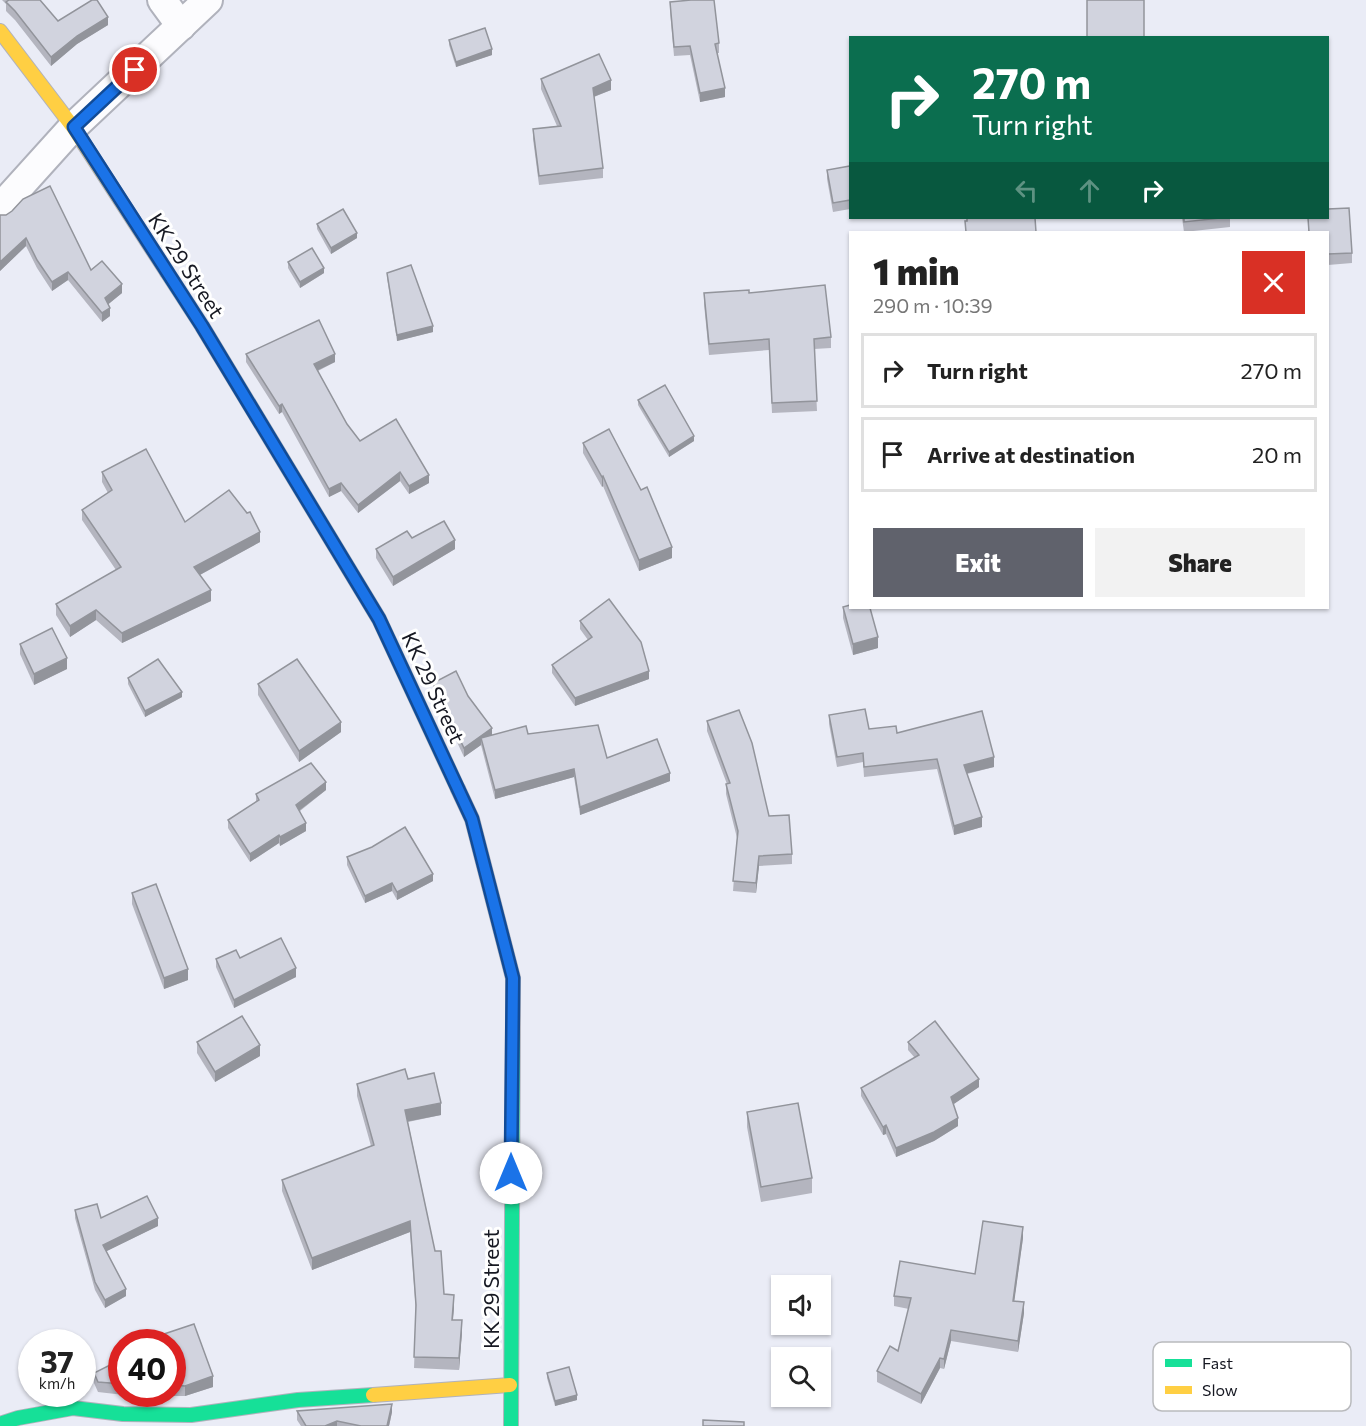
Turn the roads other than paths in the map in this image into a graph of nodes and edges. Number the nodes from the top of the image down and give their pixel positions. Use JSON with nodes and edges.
{"nodes":[{"id":1,"x":162,"y":0,"type":"edge"},
{"id":2,"x":208,"y":0,"type":"edge"},
{"id":3,"x":181,"y":26,"type":"junction"},
{"id":4,"x":0,"y":31,"type":"edge"},
{"id":5,"x":74,"y":127,"type":"junction"},
{"id":6,"x":0,"y":208,"type":"edge"},
{"id":7,"x":510,"y":1385,"type":"junction"},
{"id":8,"x":0,"y":1424,"type":"edge"},
{"id":9,"x":511,"y":1426,"type":"edge"}],
"edges":[{"from":1,"to":3,"type":"street"},
{"from":2,"to":3,"type":"street"},
{"from":3,"to":5,"type":"street"},
{"from":4,"to":5,"type":"street","name":"KK 29 Street"},
{"from":5,"to":6,"type":"street"},
{"from":5,"to":7,"type":"street","name":"KK 29 Street"},
{"from":7,"to":8,"type":"street"},
{"from":7,"to":9,"type":"street","name":"KK 29 Street"}]}
